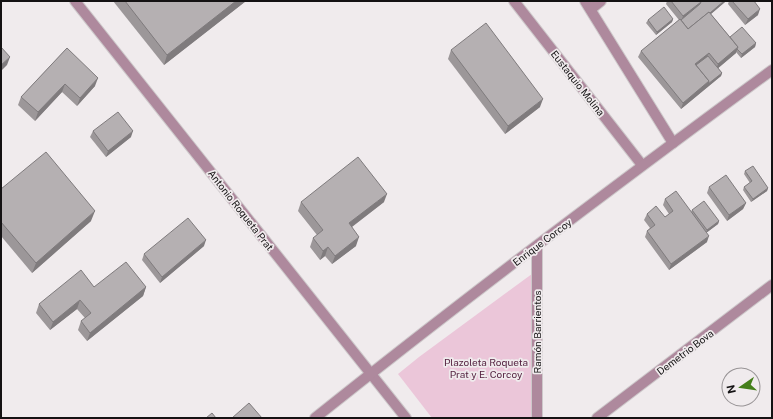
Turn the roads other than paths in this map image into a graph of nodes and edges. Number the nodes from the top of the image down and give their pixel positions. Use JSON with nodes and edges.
{"nodes":[{"id":1,"x":75,"y":1,"type":"edge"},
{"id":2,"x":514,"y":1,"type":"edge"},
{"id":3,"x":601,"y":1,"type":"edge"},
{"id":4,"x":588,"y":5,"type":"edge"},
{"id":5,"x":772,"y":70,"type":"edge"},
{"id":6,"x":673,"y":143,"type":"junction"},
{"id":7,"x":642,"y":166,"type":"junction"},
{"id":8,"x":537,"y":246,"type":"junction"},
{"id":9,"x":772,"y":285,"type":"edge"},
{"id":10,"x":371,"y":373,"type":"junction"},
{"id":11,"x":315,"y":418,"type":"edge"},
{"id":12,"x":406,"y":418,"type":"edge"},
{"id":13,"x":537,"y":418,"type":"edge"},
{"id":14,"x":597,"y":418,"type":"edge"}],
"edges":[{"from":1,"to":10,"type":"street","name":"Antonio Roqueta Prat"},
{"from":2,"to":7,"type":"street","name":"Eustaquio Molina"},
{"from":3,"to":4,"type":"street"},
{"from":4,"to":6,"type":"street"},
{"from":5,"to":6,"type":"street","name":"Enrique Corcoy"},
{"from":6,"to":7,"type":"street","name":"Enrique Corcoy"},
{"from":7,"to":8,"type":"street","name":"Enrique Corcoy"},
{"from":8,"to":10,"type":"street","name":"Enrique Corcoy"},
{"from":8,"to":13,"type":"street","name":"Ramón Barrientos"},
{"from":9,"to":14,"type":"street","name":"Demetrio Bova"},
{"from":10,"to":11,"type":"street","name":"Enrique Corcoy"},
{"from":10,"to":12,"type":"street","name":"Antonio Roqueta Prat"}]}
